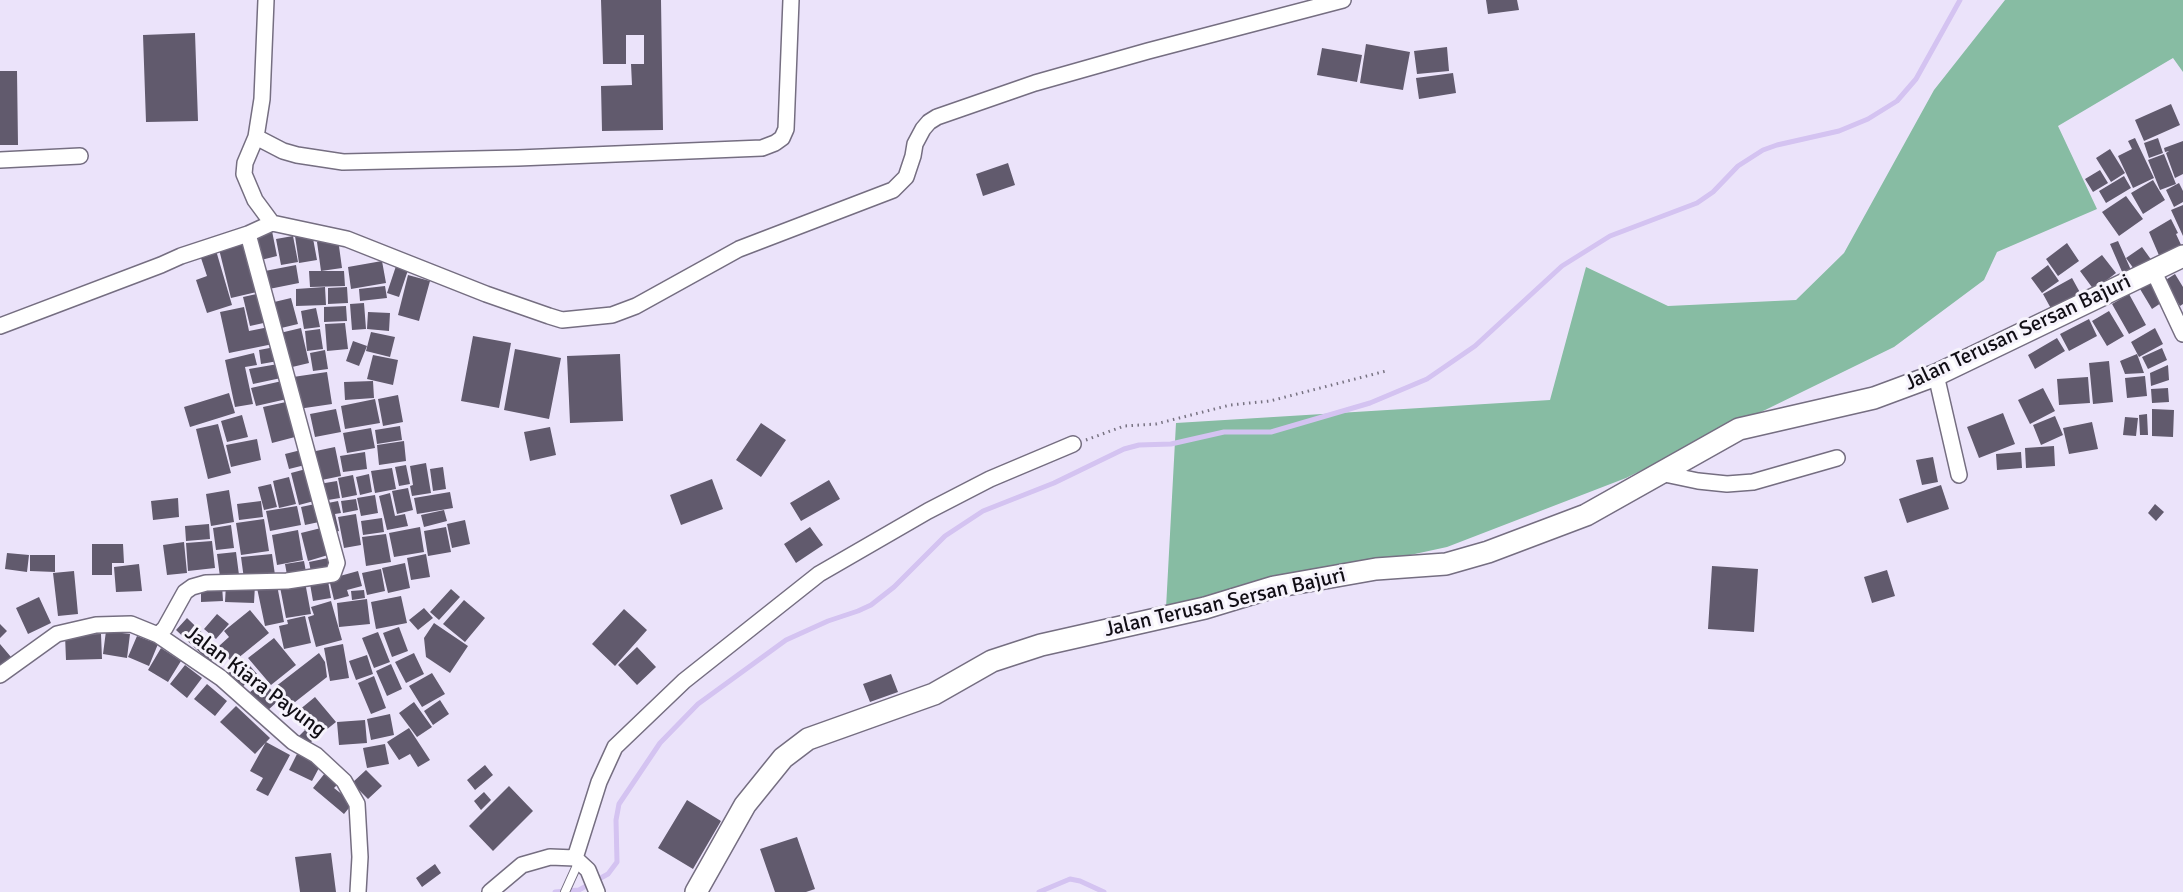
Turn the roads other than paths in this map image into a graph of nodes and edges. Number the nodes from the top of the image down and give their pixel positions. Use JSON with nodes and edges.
{"nodes":[{"id":1,"x":266,"y":0,"type":"edge"},
{"id":2,"x":791,"y":0,"type":"edge"},
{"id":3,"x":1343,"y":0,"type":"edge"},
{"id":4,"x":256,"y":137,"type":"junction"},
{"id":5,"x":80,"y":156,"type":"dead end"},
{"id":6,"x":0,"y":160,"type":"edge"},
{"id":7,"x":272,"y":223,"type":"junction"},
{"id":8,"x":248,"y":234,"type":"junction"},
{"id":9,"x":2183,"y":256,"type":"edge"},
{"id":10,"x":2153,"y":270,"type":"junction"},
{"id":11,"x":0,"y":326,"type":"edge"},
{"id":12,"x":2183,"y":334,"type":"edge"},
{"id":13,"x":1936,"y":375,"type":"junction"},
{"id":14,"x":1074,"y":444,"type":"road end"},
{"id":15,"x":1837,"y":458,"type":"dead end"},
{"id":16,"x":1660,"y":473,"type":"junction"},
{"id":17,"x":1959,"y":475,"type":"dead end"},
{"id":18,"x":158,"y":635,"type":"junction"},
{"id":19,"x":0,"y":675,"type":"edge"},
{"id":20,"x":577,"y":860,"type":"junction"},
{"id":21,"x":358,"y":892,"type":"edge"},
{"id":22,"x":490,"y":892,"type":"edge"},
{"id":23,"x":565,"y":892,"type":"edge"},
{"id":24,"x":597,"y":892,"type":"edge"},
{"id":25,"x":696,"y":892,"type":"edge"}],
"edges":[{"from":1,"to":4,"type":"street"},
{"from":2,"to":4,"type":"street"},
{"from":3,"to":7,"type":"street"},
{"from":4,"to":7,"type":"street"},
{"from":5,"to":6,"type":"street"},
{"from":7,"to":8,"type":"street"},
{"from":8,"to":11,"type":"street"},
{"from":8,"to":18,"type":"street"},
{"from":9,"to":10,"type":"main road","name":"Jalan Terusan Sersan Bajuri"},
{"from":10,"to":12,"type":"street"},
{"from":10,"to":13,"type":"main road","name":"Jalan Terusan Sersan Bajuri"},
{"from":13,"to":16,"type":"main road","name":"Jalan Terusan Sersan Bajuri"},
{"from":13,"to":17,"type":"street"},
{"from":14,"to":20,"type":"street"},
{"from":15,"to":16,"type":"street"},
{"from":16,"to":25,"type":"main road","name":"Jalan Terusan Sersan Bajuri"},
{"from":18,"to":19,"type":"street","name":"Jalan Kiara Payung"},
{"from":18,"to":21,"type":"street","name":"Jalan Kiara Payung"},
{"from":20,"to":22,"type":"street"},
{"from":20,"to":23,"type":"lane"},
{"from":20,"to":24,"type":"street"}]}
